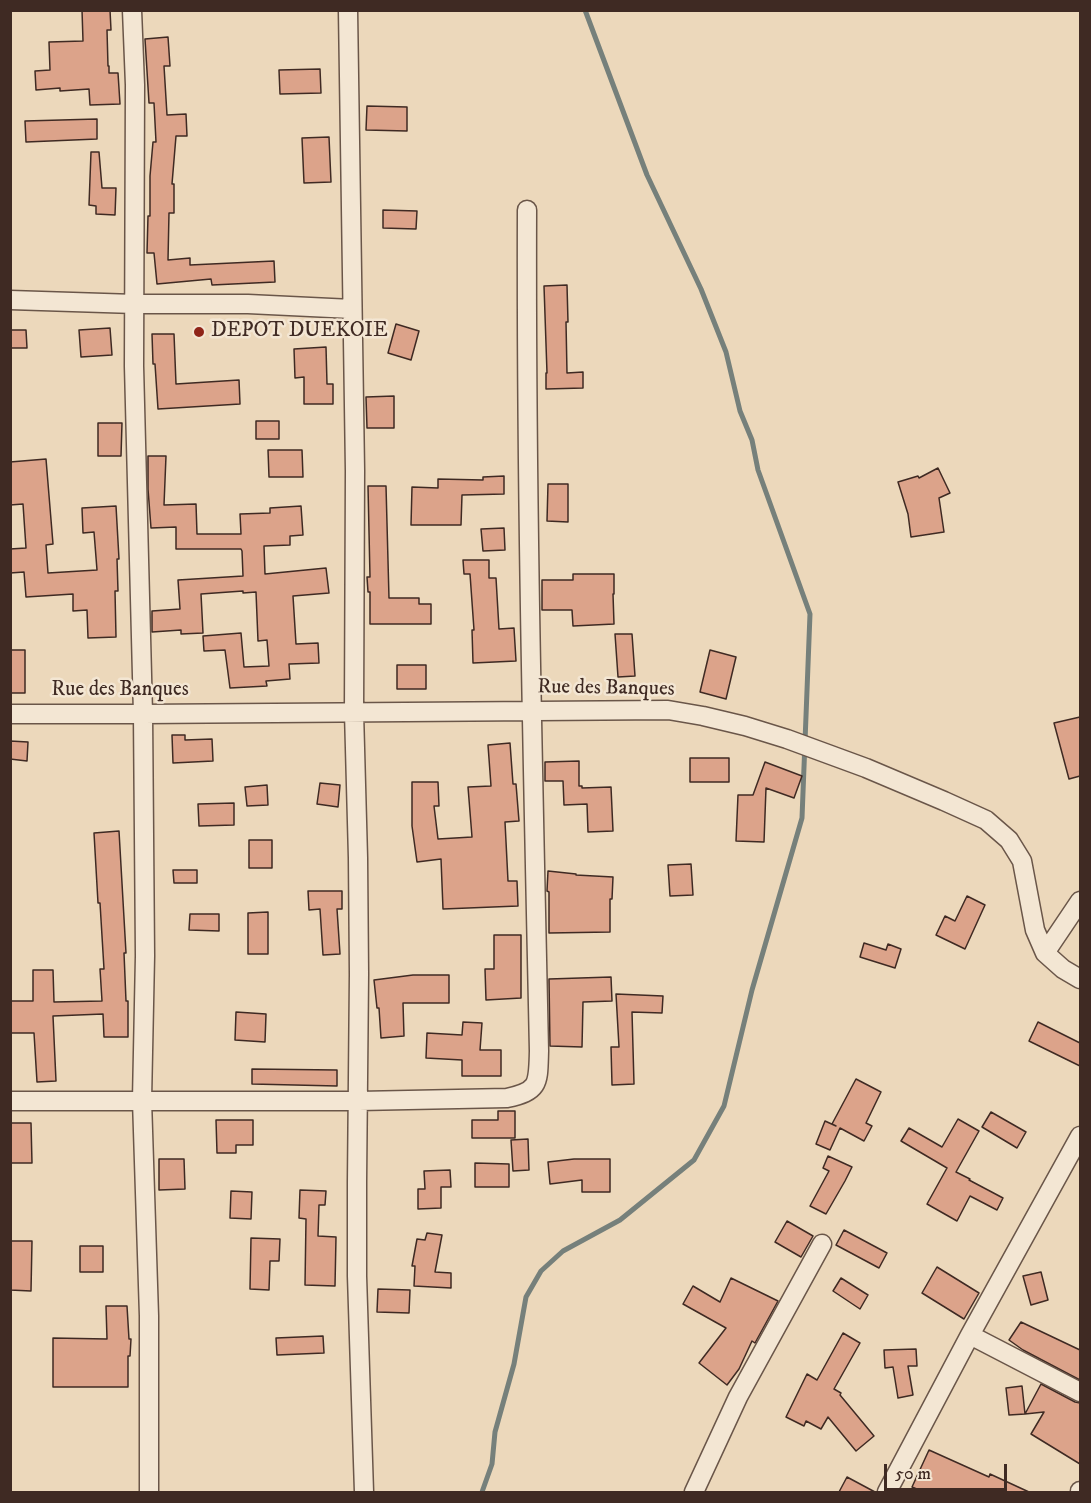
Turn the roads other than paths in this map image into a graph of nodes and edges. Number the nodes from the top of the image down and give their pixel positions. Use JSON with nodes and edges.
{"nodes":[{"id":1,"x":132,"y":10,"type":"edge"},
{"id":2,"x":348,"y":10,"type":"edge"},
{"id":3,"x":527,"y":210,"type":"dead end"},
{"id":4,"x":10,"y":300,"type":"edge"},
{"id":5,"x":135,"y":304,"type":"junction"},
{"id":6,"x":352,"y":309,"type":"junction"},
{"id":7,"x":532,"y":710,"type":"junction"},
{"id":8,"x":354,"y":712,"type":"junction"},
{"id":9,"x":10,"y":714,"type":"edge"},
{"id":10,"x":143,"y":714,"type":"junction"},
{"id":11,"x":1080,"y":901,"type":"edge"},
{"id":12,"x":1045,"y":953,"type":"junction"},
{"id":13,"x":1080,"y":980,"type":"edge"},
{"id":14,"x":142,"y":1100,"type":"junction"},
{"id":15,"x":10,"y":1101,"type":"edge"},
{"id":16,"x":358,"y":1101,"type":"junction"},
{"id":17,"x":1080,"y":1136,"type":"edge"},
{"id":18,"x":822,"y":1244,"type":"dead end"},
{"id":19,"x":970,"y":1335,"type":"junction"},
{"id":20,"x":1080,"y":1392,"type":"edge"},
{"id":21,"x":148,"y":1492,"type":"edge"},
{"id":22,"x":364,"y":1492,"type":"edge"},
{"id":23,"x":694,"y":1492,"type":"edge"},
{"id":24,"x":887,"y":1492,"type":"edge"}],
"edges":[{"from":1,"to":5,"type":"street"},
{"from":2,"to":6,"type":"street"},
{"from":3,"to":7,"type":"street"},
{"from":4,"to":5,"type":"street"},
{"from":5,"to":6,"type":"street"},
{"from":5,"to":10,"type":"street"},
{"from":6,"to":8,"type":"street"},
{"from":7,"to":8,"type":"street","name":"Rue des Banques"},
{"from":7,"to":12,"type":"street","name":"Rue des Banques"},
{"from":7,"to":16,"type":"street"},
{"from":8,"to":10,"type":"street","name":"Rue des Banques"},
{"from":8,"to":16,"type":"street"},
{"from":9,"to":10,"type":"street","name":"Rue des Banques"},
{"from":10,"to":14,"type":"street"},
{"from":11,"to":12,"type":"street"},
{"from":12,"to":13,"type":"street","name":"Rue des Banques"},
{"from":14,"to":15,"type":"street"},
{"from":14,"to":16,"type":"street"},
{"from":14,"to":21,"type":"street"},
{"from":16,"to":22,"type":"street"},
{"from":17,"to":19,"type":"street"},
{"from":18,"to":23,"type":"street"},
{"from":19,"to":20,"type":"street"},
{"from":19,"to":24,"type":"street"}]}
